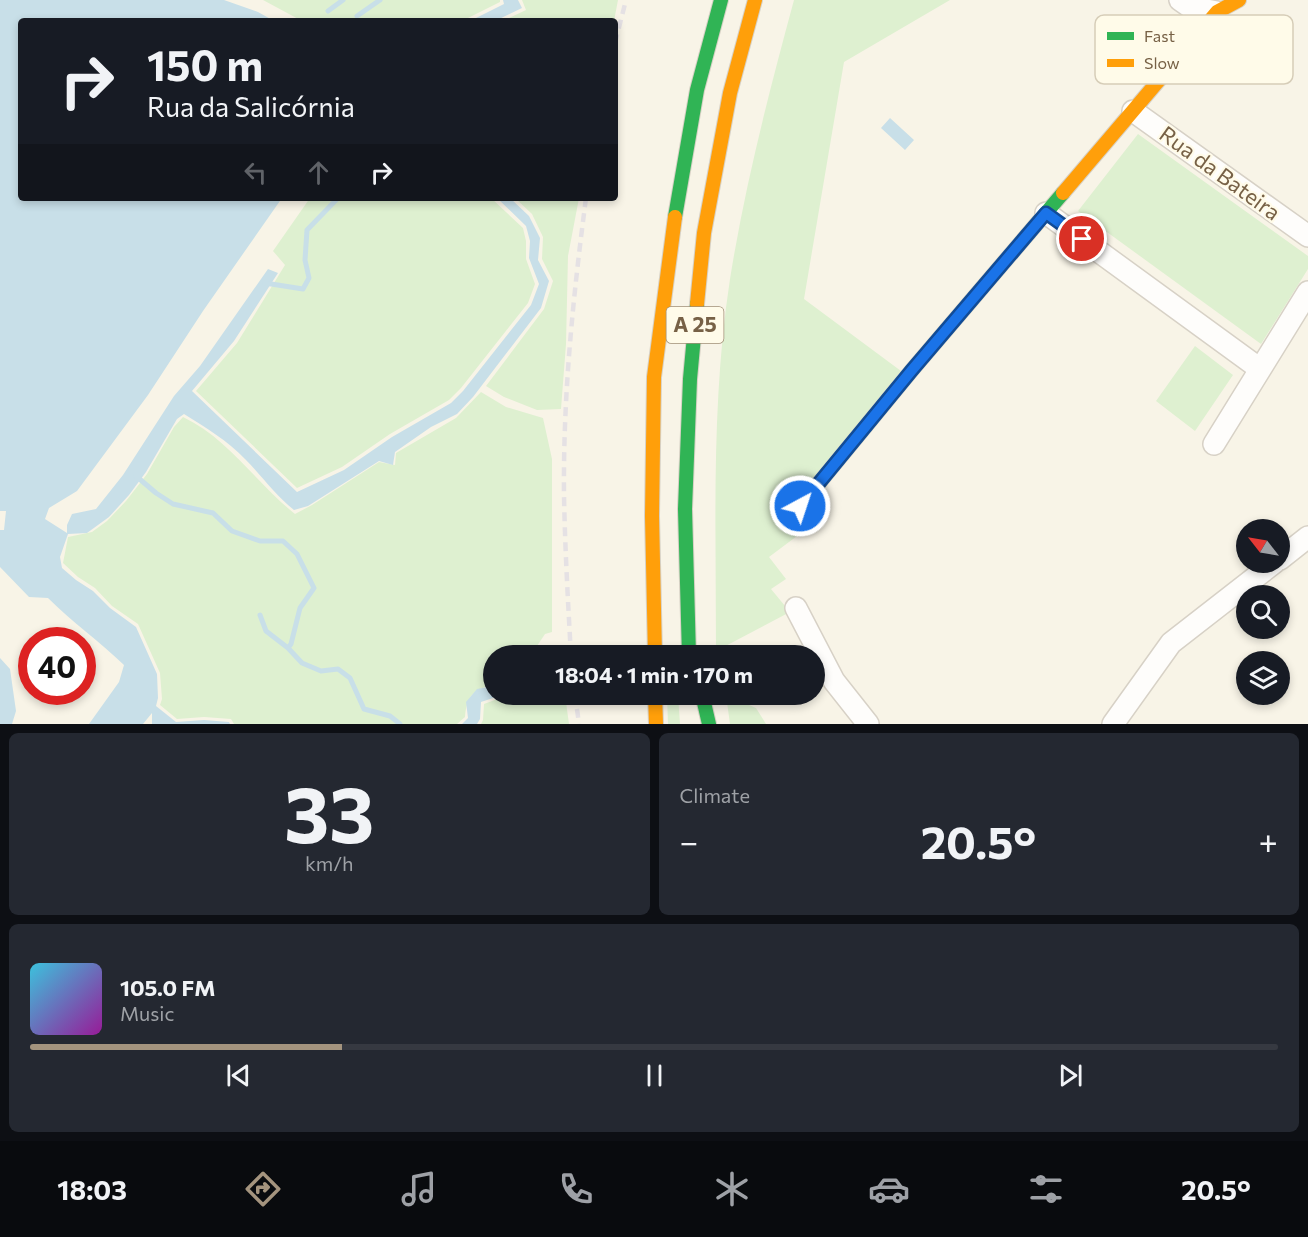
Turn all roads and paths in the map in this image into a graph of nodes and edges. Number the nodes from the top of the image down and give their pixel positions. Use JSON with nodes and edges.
{"nodes":[{"id":1,"x":721,"y":0,"type":"edge"},
{"id":2,"x":755,"y":0,"type":"edge"},
{"id":3,"x":1180,"y":0,"type":"edge"},
{"id":4,"x":1239,"y":0,"type":"edge"},
{"id":5,"x":1217,"y":12,"type":"junction"},
{"id":6,"x":1214,"y":15,"type":"edge"},
{"id":7,"x":1156,"y":84,"type":"edge"},
{"id":8,"x":1133,"y":111,"type":"junction"},
{"id":9,"x":1046,"y":213,"type":"junction"},
{"id":10,"x":1308,"y":236,"type":"edge"},
{"id":11,"x":1308,"y":292,"type":"edge"},
{"id":12,"x":1260,"y":369,"type":"junction"},
{"id":13,"x":1214,"y":444,"type":"dead end"},
{"id":14,"x":807,"y":518,"type":"dead end"},
{"id":15,"x":1308,"y":537,"type":"edge"},
{"id":16,"x":1290,"y":551,"type":"edge"},
{"id":17,"x":1261,"y":573,"type":"edge"},
{"id":18,"x":796,"y":608,"type":"dead end"},
{"id":19,"x":655,"y":645,"type":"edge"},
{"id":20,"x":690,"y":645,"type":"edge"},
{"id":21,"x":656,"y":705,"type":"edge"},
{"id":22,"x":705,"y":705,"type":"edge"},
{"id":23,"x":656,"y":724,"type":"edge"},
{"id":24,"x":709,"y":724,"type":"edge"},
{"id":25,"x":868,"y":724,"type":"edge"},
{"id":26,"x":1113,"y":724,"type":"edge"}],
"edges":[{"from":1,"to":19,"type":"main road","number":"A 25"},
{"from":2,"to":20,"type":"main road","number":"A 25"},
{"from":3,"to":5,"type":"street"},
{"from":4,"to":5,"type":"main road"},
{"from":5,"to":6,"type":"main road"},
{"from":7,"to":8,"type":"main road"},
{"from":8,"to":9,"type":"main road"},
{"from":8,"to":10,"type":"street","name":"Rua da Bateira"},
{"from":9,"to":12,"type":"street"},
{"from":9,"to":14,"type":"main road"},
{"from":11,"to":12,"type":"street"},
{"from":12,"to":13,"type":"street"},
{"from":15,"to":16,"type":"street"},
{"from":17,"to":26,"type":"street"},
{"from":18,"to":25,"type":"street"},
{"from":21,"to":23,"type":"main road"},
{"from":22,"to":24,"type":"main road"}]}
